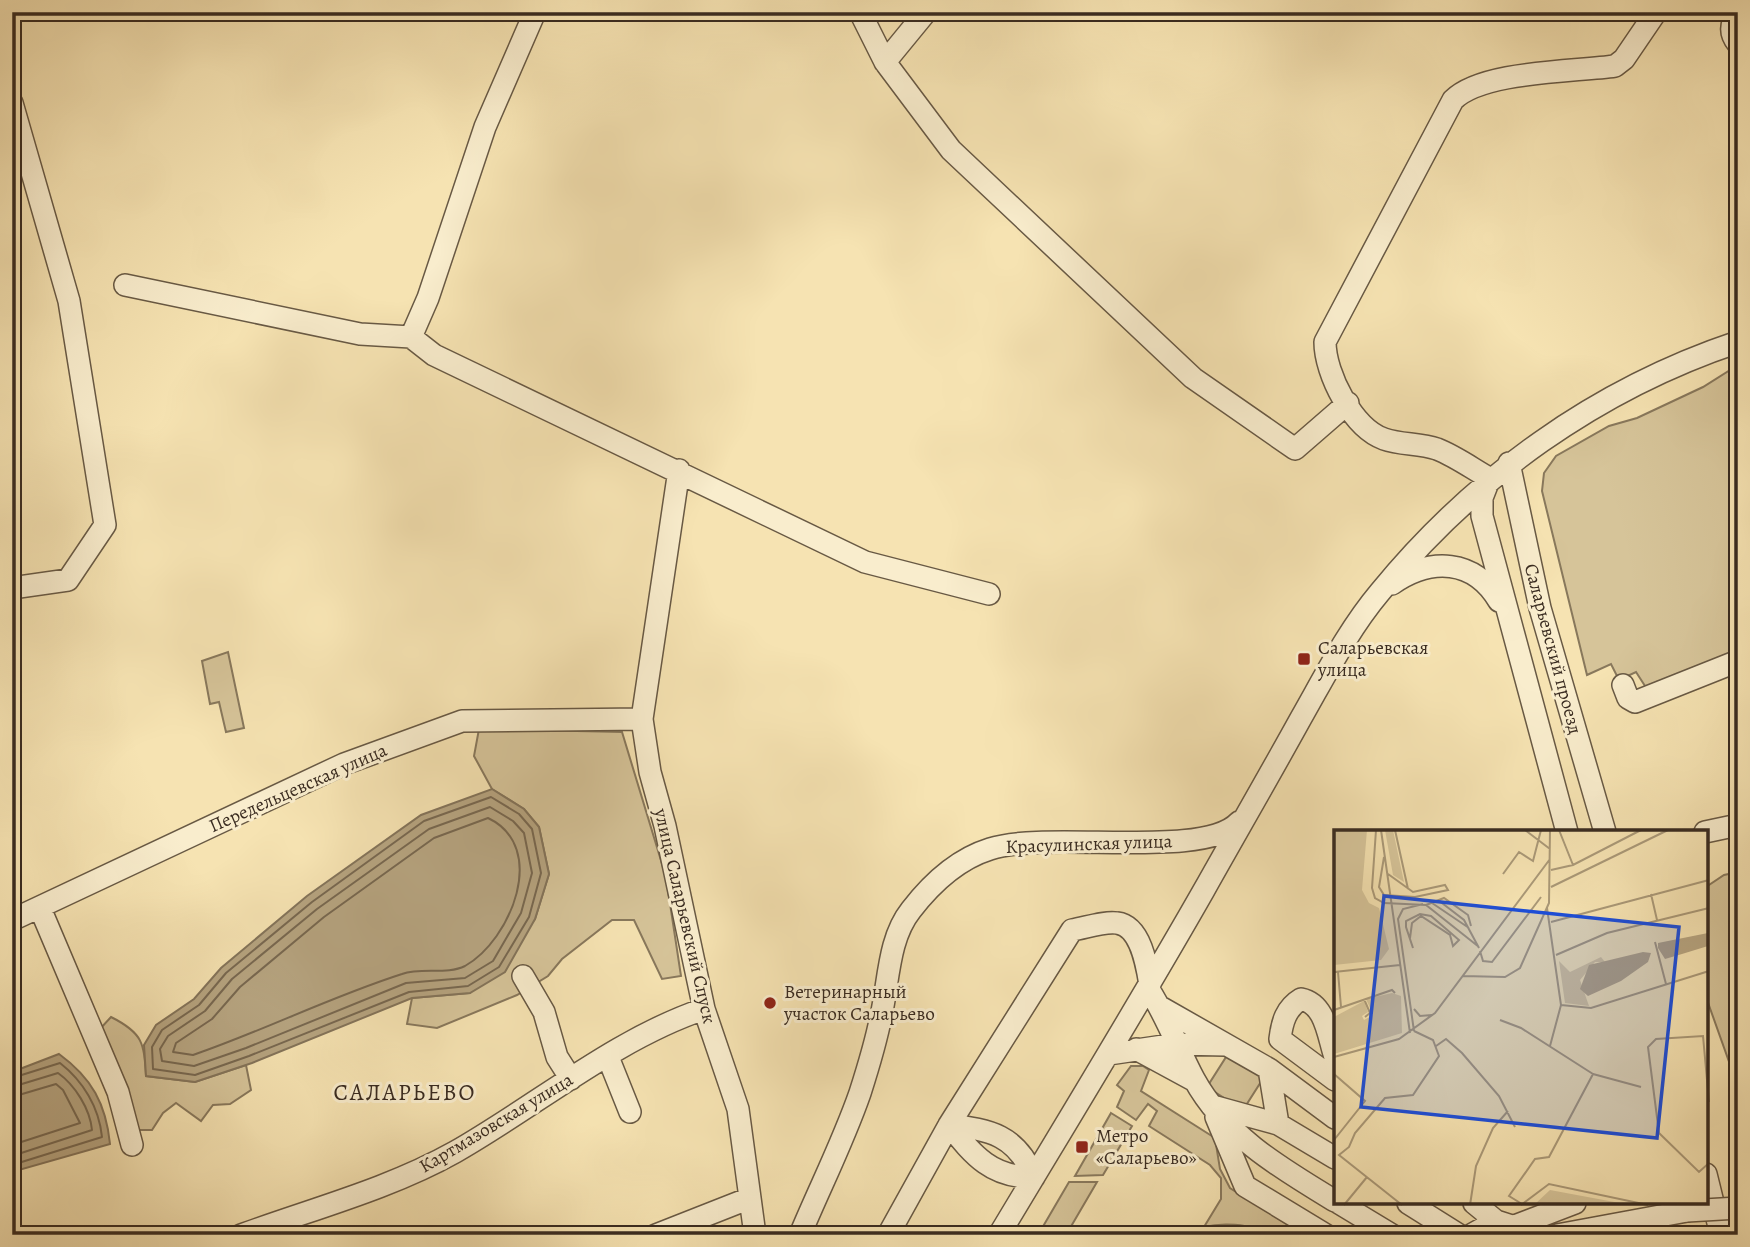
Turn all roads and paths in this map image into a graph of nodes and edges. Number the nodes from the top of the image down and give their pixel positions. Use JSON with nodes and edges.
{"nodes":[{"id":1,"x":536,"y":12,"type":"edge"},
{"id":2,"x":860,"y":12,"type":"edge"},
{"id":3,"x":926,"y":12,"type":"edge"},
{"id":4,"x":1656,"y":12,"type":"edge"},
{"id":5,"x":1738,"y":13,"type":"edge"},
{"id":6,"x":1738,"y":44,"type":"edge"},
{"id":7,"x":885,"y":62,"type":"junction"},
{"id":8,"x":12,"y":103,"type":"edge"},
{"id":9,"x":125,"y":285,"type":"dead end"},
{"id":10,"x":411,"y":337,"type":"junction"},
{"id":11,"x":1738,"y":342,"type":"edge"},
{"id":12,"x":1348,"y":403,"type":"junction"},
{"id":13,"x":1509,"y":463,"type":"junction"},
{"id":14,"x":679,"y":471,"type":"junction"},
{"id":15,"x":1489,"y":478,"type":"junction"},
{"id":16,"x":12,"y":588,"type":"edge"},
{"id":17,"x":1379,"y":593,"type":"junction"},
{"id":18,"x":989,"y":594,"type":"dead end"},
{"id":19,"x":1509,"y":617,"type":"junction"},
{"id":20,"x":1738,"y":661,"type":"edge"},
{"id":21,"x":1623,"y":685,"type":"dead end"},
{"id":22,"x":642,"y":719,"type":"junction"},
{"id":23,"x":1248,"y":812,"type":"junction"},
{"id":24,"x":1738,"y":825,"type":"edge"},
{"id":25,"x":1566,"y":830,"type":"edge"},
{"id":26,"x":1604,"y":830,"type":"edge"},
{"id":27,"x":1708,"y":831,"type":"edge"},
{"id":28,"x":40,"y":908,"type":"junction"},
{"id":29,"x":12,"y":920,"type":"edge"},
{"id":30,"x":523,"y":976,"type":"dead end"},
{"id":31,"x":1149,"y":986,"type":"junction"},
{"id":32,"x":1162,"y":1008,"type":"junction"},
{"id":33,"x":704,"y":1009,"type":"junction"},
{"id":34,"x":1177,"y":1044,"type":"junction"},
{"id":35,"x":1231,"y":1045,"type":"junction"},
{"id":36,"x":1136,"y":1049,"type":"junction"},
{"id":37,"x":1109,"y":1054,"type":"junction"},
{"id":38,"x":1334,"y":1054,"type":"edge"},
{"id":39,"x":608,"y":1057,"type":"junction"},
{"id":40,"x":1269,"y":1069,"type":"junction"},
{"id":41,"x":571,"y":1079,"type":"junction"},
{"id":42,"x":1334,"y":1079,"type":"edge"},
{"id":43,"x":1195,"y":1081,"type":"junction"},
{"id":44,"x":1212,"y":1105,"type":"junction"},
{"id":45,"x":630,"y":1112,"type":"dead end"},
{"id":46,"x":1334,"y":1117,"type":"edge"},
{"id":47,"x":1278,"y":1124,"type":"junction"},
{"id":48,"x":949,"y":1125,"type":"junction"},
{"id":49,"x":132,"y":1145,"type":"dead end"},
{"id":50,"x":1334,"y":1157,"type":"edge"},
{"id":51,"x":1034,"y":1177,"type":"junction"},
{"id":52,"x":1708,"y":1182,"type":"edge"},
{"id":53,"x":750,"y":1198,"type":"junction"},
{"id":54,"x":1334,"y":1200,"type":"edge"},
{"id":55,"x":1342,"y":1205,"type":"edge"},
{"id":56,"x":1411,"y":1205,"type":"edge"},
{"id":57,"x":1477,"y":1205,"type":"edge"},
{"id":58,"x":1568,"y":1205,"type":"edge"},
{"id":59,"x":1738,"y":1208,"type":"edge"},
{"id":60,"x":1504,"y":1224,"type":"junction"},
{"id":61,"x":241,"y":1235,"type":"edge"},
{"id":62,"x":656,"y":1235,"type":"edge"},
{"id":63,"x":755,"y":1235,"type":"edge"},
{"id":64,"x":800,"y":1235,"type":"edge"},
{"id":65,"x":888,"y":1235,"type":"edge"},
{"id":66,"x":999,"y":1235,"type":"edge"},
{"id":67,"x":1326,"y":1235,"type":"edge"},
{"id":68,"x":1392,"y":1235,"type":"edge"},
{"id":69,"x":1459,"y":1235,"type":"edge"},
{"id":70,"x":1471,"y":1235,"type":"edge"},
{"id":71,"x":1541,"y":1235,"type":"edge"},
{"id":72,"x":1557,"y":1235,"type":"edge"},
{"id":73,"x":1721,"y":1235,"type":"edge"}],
"edges":[{"from":1,"to":10,"type":"street"},
{"from":2,"to":7,"type":"street"},
{"from":3,"to":7,"type":"street"},
{"from":4,"to":12,"type":"street"},
{"from":5,"to":6,"type":"street"},
{"from":7,"to":12,"type":"street"},
{"from":8,"to":16,"type":"street"},
{"from":9,"to":10,"type":"street"},
{"from":10,"to":14,"type":"street"},
{"from":11,"to":13,"type":"street"},
{"from":12,"to":15,"type":"street"},
{"from":13,"to":15,"type":"street"},
{"from":13,"to":26,"type":"street","name":"Саларьевский проезд"},
{"from":14,"to":18,"type":"street"},
{"from":14,"to":22,"type":"street","name":"улица Саларьевский Спуск"},
{"from":15,"to":17,"type":"street"},
{"from":15,"to":19,"type":"street"},
{"from":17,"to":19,"type":"street"},
{"from":17,"to":23,"type":"street"},
{"from":19,"to":25,"type":"street"},
{"from":20,"to":21,"type":"street"},
{"from":22,"to":28,"type":"street","name":"Передельцевская улица"},
{"from":22,"to":33,"type":"street","name":"улица Саларьевский Спуск"},
{"from":23,"to":31,"type":"street"},
{"from":23,"to":64,"type":"street","name":"Красулинская улица"},
{"from":24,"to":27,"type":"street"},
{"from":28,"to":29,"type":"street","name":"Передельцевская улица"},
{"from":28,"to":49,"type":"street"},
{"from":30,"to":41,"type":"street"},
{"from":31,"to":32,"type":"street"},
{"from":31,"to":37,"type":"street"},
{"from":31,"to":48,"type":"street"},
{"from":32,"to":34,"type":"street"},
{"from":32,"to":35,"type":"street"},
{"from":33,"to":39,"type":"street","name":"Картмазовская улица"},
{"from":33,"to":53,"type":"street","name":"улица Саларьевский Спуск"},
{"from":34,"to":35,"type":"street"},
{"from":34,"to":36,"type":"street"},
{"from":34,"to":43,"type":"street"},
{"from":35,"to":40,"type":"street"},
{"from":36,"to":37,"type":"street"},
{"from":36,"to":43,"type":"street"},
{"from":37,"to":51,"type":"street"},
{"from":38,"to":42,"type":"street"},
{"from":39,"to":41,"type":"street","name":"Картмазовская улица"},
{"from":39,"to":45,"type":"street"},
{"from":40,"to":46,"type":"street"},
{"from":40,"to":47,"type":"street"},
{"from":41,"to":61,"type":"street","name":"Картмазовская улица"},
{"from":43,"to":44,"type":"street"},
{"from":44,"to":47,"type":"street"},
{"from":44,"to":54,"type":"street"},
{"from":44,"to":67,"type":"street"},
{"from":47,"to":50,"type":"street"},
{"from":48,"to":51,"type":"street"},
{"from":48,"to":65,"type":"street"},
{"from":51,"to":66,"type":"street"},
{"from":52,"to":73,"type":"street"},
{"from":53,"to":62,"type":"street"},
{"from":53,"to":63,"type":"street","name":"улица Саларьевский Спуск"},
{"from":55,"to":68,"type":"street"},
{"from":56,"to":69,"type":"street"},
{"from":57,"to":60,"type":"street"},
{"from":58,"to":60,"type":"street"},
{"from":59,"to":72,"type":"street","bridge":true},
{"from":60,"to":70,"type":"street"},
{"from":60,"to":71,"type":"street"}]}
